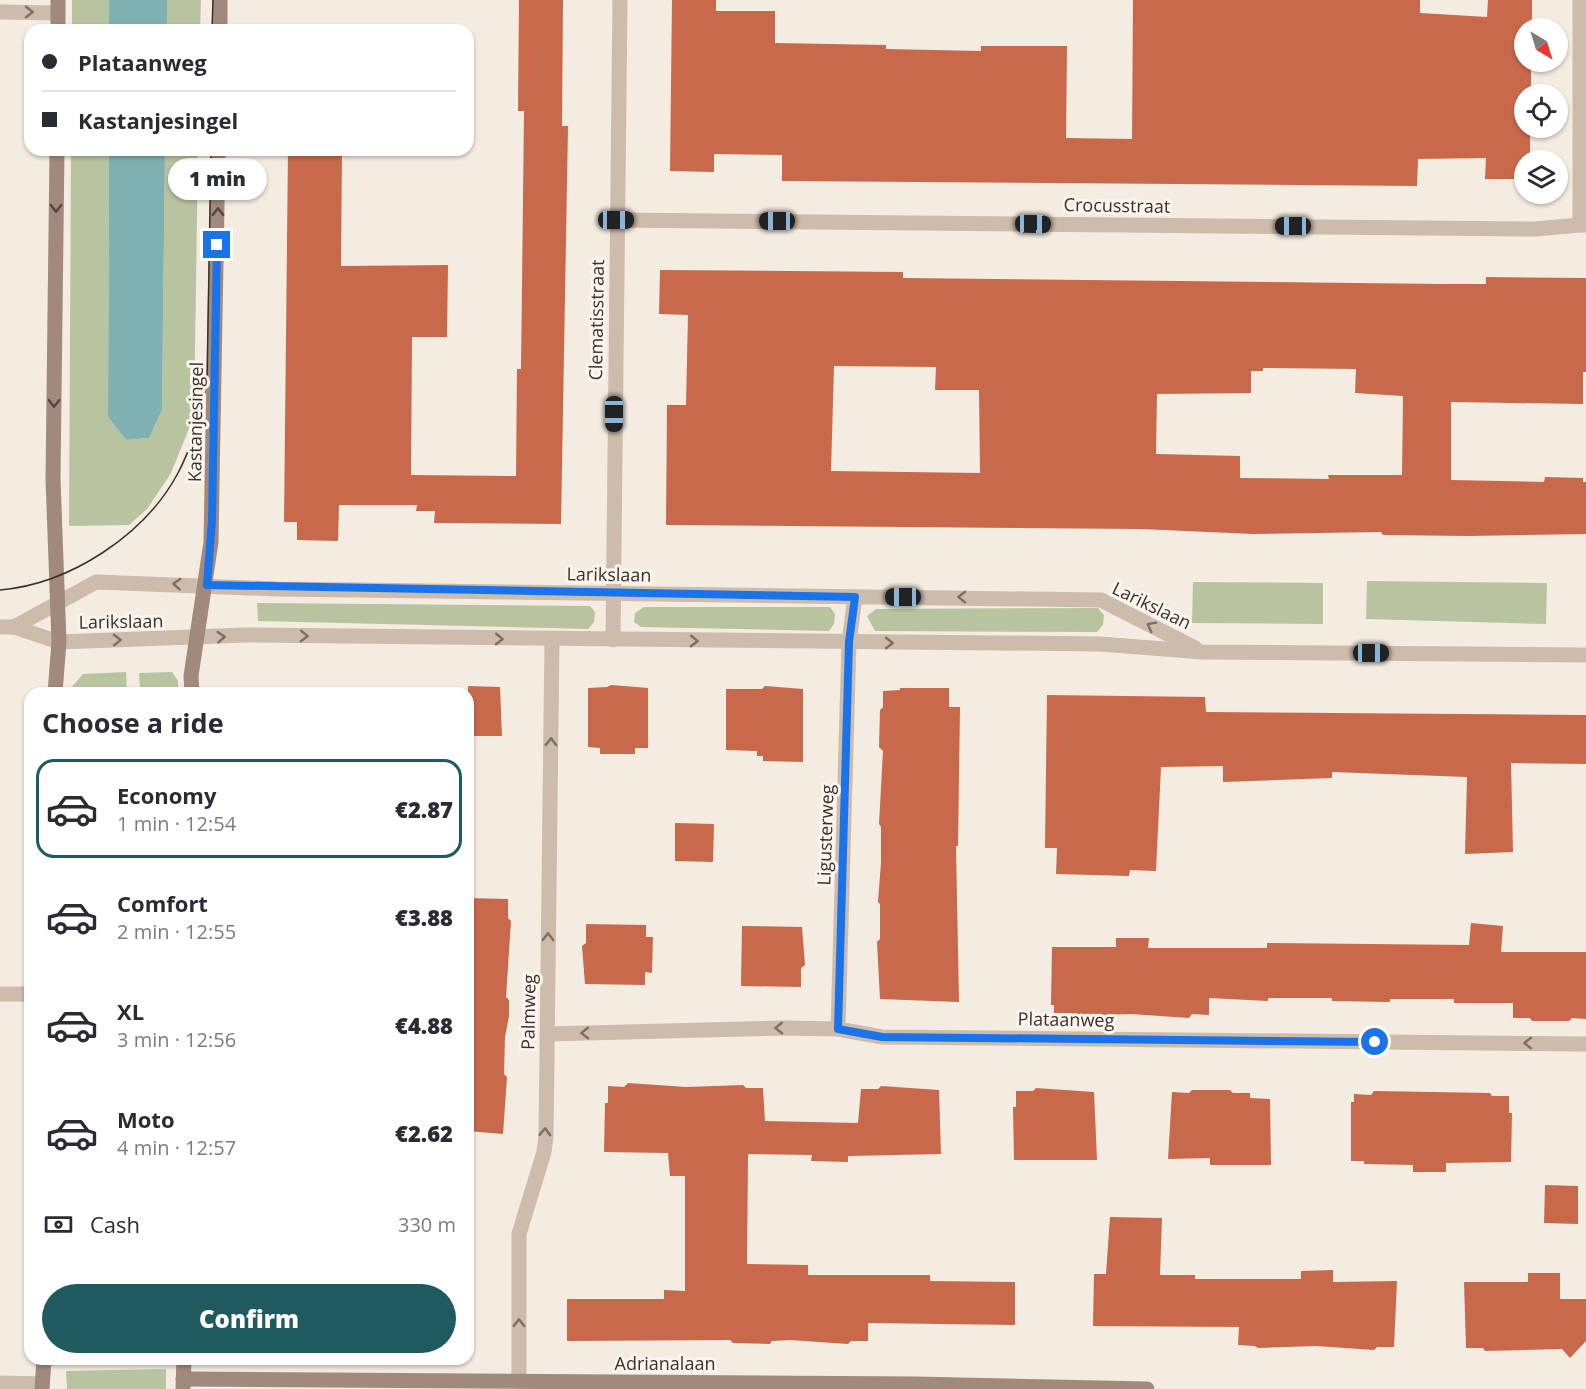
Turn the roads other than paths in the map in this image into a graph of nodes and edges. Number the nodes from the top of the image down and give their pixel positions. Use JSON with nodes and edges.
{"nodes":[{"id":1,"x":220,"y":0,"type":"edge"},
{"id":2,"x":620,"y":0,"type":"edge"},
{"id":3,"x":1580,"y":0,"type":"edge"},
{"id":4,"x":58,"y":6,"type":"edge"},
{"id":5,"x":0,"y":12,"type":"edge"},
{"id":6,"x":58,"y":24,"type":"edge"},
{"id":7,"x":219,"y":24,"type":"edge"},
{"id":8,"x":57,"y":156,"type":"edge"},
{"id":9,"x":218,"y":156,"type":"edge"},
{"id":10,"x":616,"y":220,"type":"junction"},
{"id":11,"x":1583,"y":225,"type":"edge"},
{"id":12,"x":207,"y":585,"type":"junction"},
{"id":13,"x":612,"y":594,"type":"junction"},
{"id":14,"x":855,"y":597,"type":"junction"},
{"id":15,"x":57,"y":604,"type":"junction"},
{"id":16,"x":7,"y":627,"type":"edge"},
{"id":17,"x":197,"y":638,"type":"junction"},
{"id":18,"x":552,"y":639,"type":"junction"},
{"id":19,"x":613,"y":640,"type":"junction"},
{"id":20,"x":58,"y":642,"type":"junction"},
{"id":21,"x":849,"y":642,"type":"junction"},
{"id":22,"x":1203,"y":652,"type":"junction"},
{"id":23,"x":1586,"y":655,"type":"edge"},
{"id":24,"x":56,"y":687,"type":"edge"},
{"id":25,"x":193,"y":687,"type":"edge"},
{"id":26,"x":0,"y":994,"type":"edge"},
{"id":27,"x":24,"y":994,"type":"edge"},
{"id":28,"x":838,"y":1029,"type":"junction"},
{"id":29,"x":547,"y":1034,"type":"junction"},
{"id":30,"x":1586,"y":1044,"type":"edge"},
{"id":31,"x":44,"y":1365,"type":"edge"},
{"id":32,"x":184,"y":1365,"type":"edge"},
{"id":33,"x":519,"y":1382,"type":"junction"},
{"id":34,"x":0,"y":1383,"type":"edge"},
{"id":35,"x":183,"y":1384,"type":"edge"},
{"id":36,"x":42,"y":1386,"type":"edge"},
{"id":37,"x":915,"y":1386,"type":"edge"},
{"id":38,"x":1147,"y":1389,"type":"edge"}],
"edges":[{"from":1,"to":7,"type":"street"},
{"from":2,"to":10,"type":"street","name":"Clematisstraat"},
{"from":3,"to":11,"type":"street"},
{"from":5,"to":4,"type":"street","one_way":true},
{"from":4,"to":6,"type":"street"},
{"from":8,"to":15,"type":"street","one_way":true},
{"from":12,"to":9,"type":"street","name":"Kastanjesingel","one_way":true},
{"from":10,"to":11,"type":"street","name":"Crocusstraat"},
{"from":10,"to":13,"type":"street","name":"Clematisstraat"},
{"from":12,"to":13,"type":"street","name":"Larikslaan"},
{"from":12,"to":15,"type":"street","name":"Larikslaan","one_way":true},
{"from":12,"to":17,"type":"street","name":"Kastanjesingel"},
{"from":13,"to":14,"type":"street","name":"Larikslaan"},
{"from":13,"to":19,"type":"street","name":"Clematisstraat"},
{"from":14,"to":21,"type":"street","name":"Ligusterweg"},
{"from":22,"to":14,"type":"street","name":"Larikslaan","one_way":true},
{"from":15,"to":16,"type":"street","name":"Larikslaan"},
{"from":15,"to":20,"type":"street"},
{"from":16,"to":20,"type":"street","name":"Larikslaan"},
{"from":17,"to":18,"type":"street","name":"Larikslaan","one_way":true},
{"from":20,"to":17,"type":"street","name":"Larikslaan","one_way":true},
{"from":17,"to":25,"type":"street","name":"Kastanjesingel"},
{"from":18,"to":19,"type":"street","name":"Larikslaan"},
{"from":29,"to":18,"type":"street","name":"Palmweg","one_way":true},
{"from":19,"to":21,"type":"street","name":"Larikslaan","one_way":true},
{"from":20,"to":24,"type":"street"},
{"from":21,"to":22,"type":"street","name":"Larikslaan","one_way":true},
{"from":21,"to":28,"type":"street","name":"Ligusterweg"},
{"from":22,"to":23,"type":"street","name":"Larikslaan"},
{"from":26,"to":27,"type":"street"},
{"from":28,"to":29,"type":"street","name":"Plataanweg","one_way":true},
{"from":30,"to":28,"type":"street","name":"Plataanweg","one_way":true},
{"from":33,"to":29,"type":"street","name":"Palmweg","one_way":true},
{"from":31,"to":36,"type":"street"},
{"from":32,"to":35,"type":"street"},
{"from":33,"to":35,"type":"street","name":"Adrianalaan"},
{"from":33,"to":37,"type":"street","name":"Adrianalaan"},
{"from":34,"to":36,"type":"street"},
{"from":37,"to":38,"type":"street","name":"Adrianalaan"}]}
